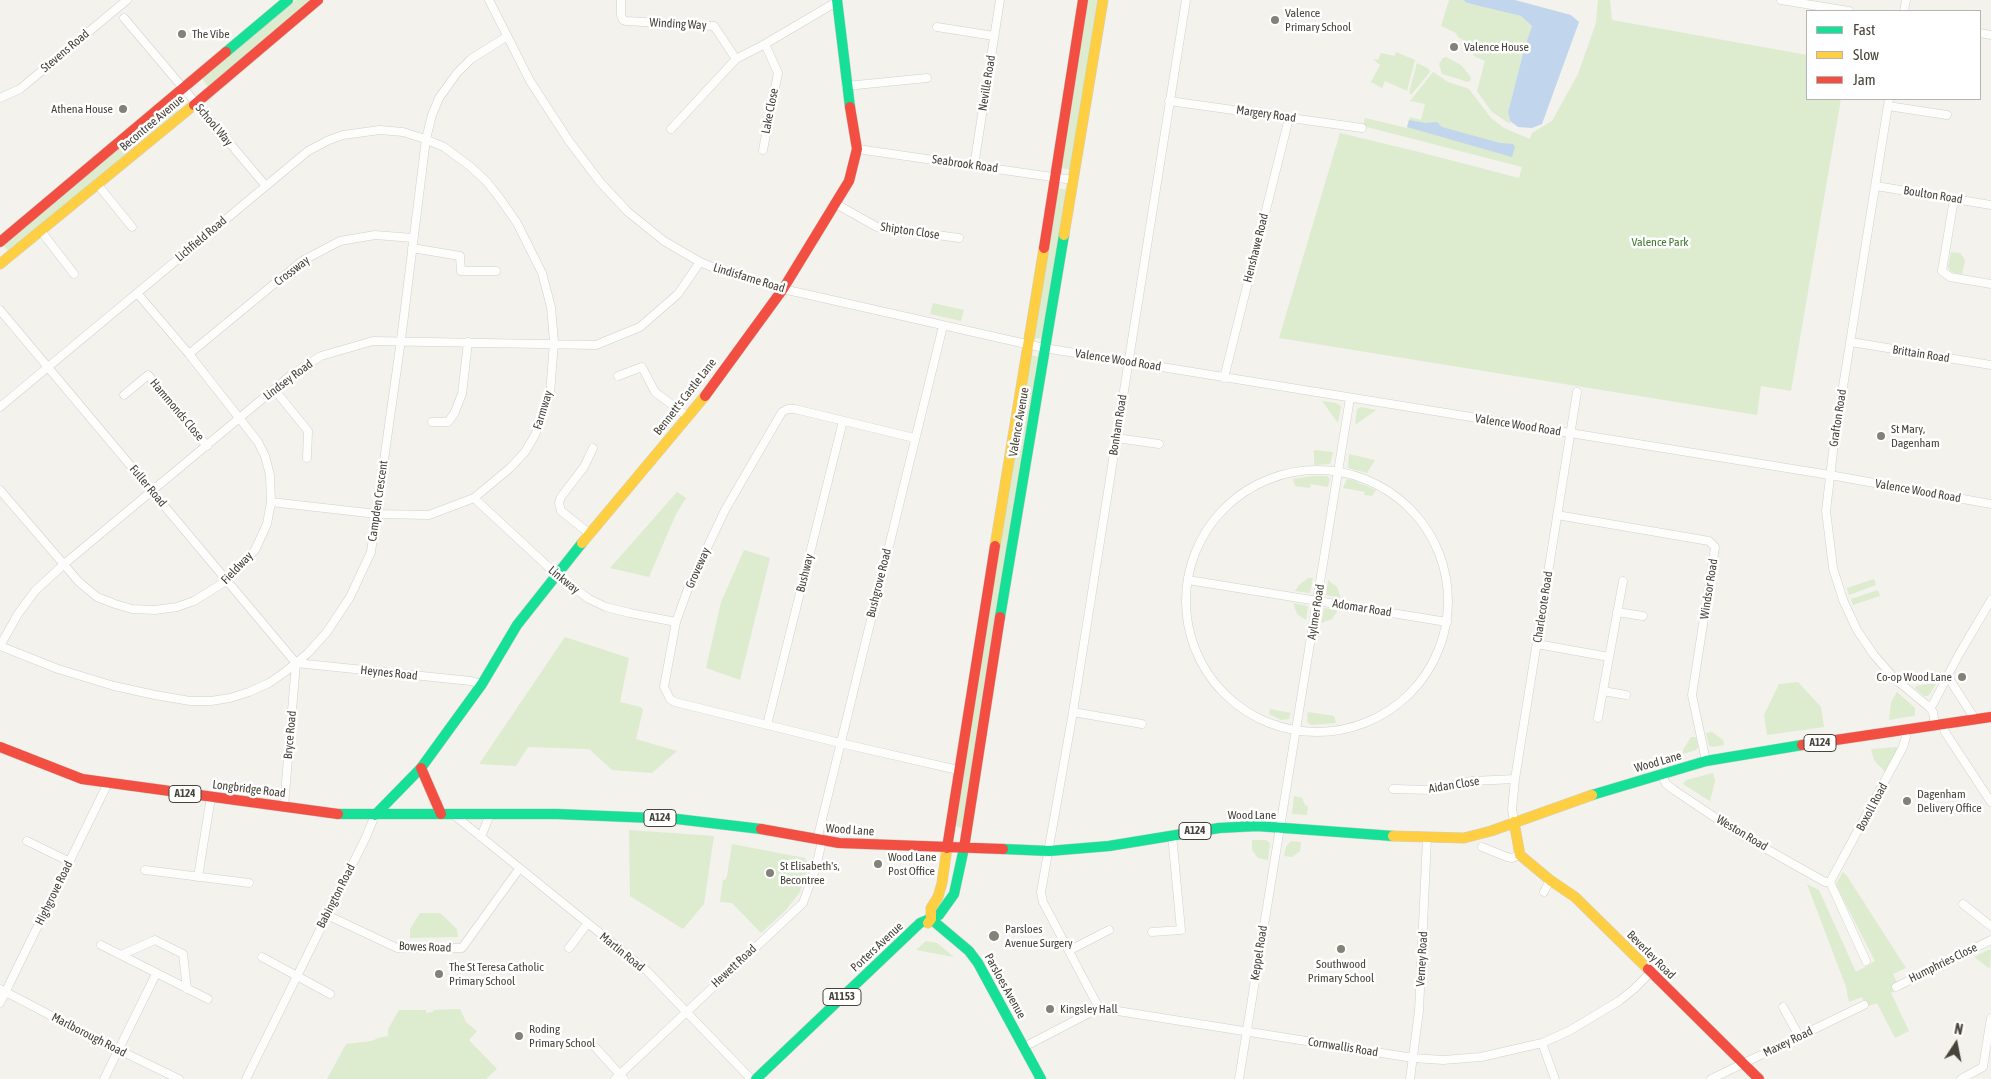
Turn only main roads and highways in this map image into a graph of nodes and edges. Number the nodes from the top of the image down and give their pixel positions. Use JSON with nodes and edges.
{"nodes":[{"id":1,"x":288,"y":0,"type":"edge"},
{"id":2,"x":318,"y":0,"type":"edge"},
{"id":3,"x":838,"y":0,"type":"edge"},
{"id":4,"x":1083,"y":0,"type":"edge"},
{"id":5,"x":1103,"y":0,"type":"edge"},
{"id":6,"x":0,"y":242,"type":"edge"},
{"id":7,"x":0,"y":264,"type":"edge"},
{"id":8,"x":1991,"y":717,"type":"edge"},
{"id":9,"x":0,"y":747,"type":"edge"},
{"id":10,"x":421,"y":768,"type":"junction"},
{"id":11,"x":441,"y":814,"type":"junction"},
{"id":12,"x":375,"y":815,"type":"junction"},
{"id":13,"x":1514,"y":822,"type":"junction"},
{"id":14,"x":947,"y":848,"type":"junction"},
{"id":15,"x":964,"y":848,"type":"junction"},
{"id":16,"x":931,"y":919,"type":"junction"},
{"id":17,"x":756,"y":1079,"type":"edge"},
{"id":18,"x":766,"y":1079,"type":"edge"},
{"id":19,"x":1041,"y":1079,"type":"edge"},
{"id":20,"x":1759,"y":1079,"type":"edge"}],
"edges":[{"from":1,"to":6,"type":"main road","name":"Becontree Avenue"},
{"from":2,"to":7,"type":"main road","name":"Becontree Avenue"},
{"from":3,"to":10,"type":"main road","name":"Bennett's Castle Lane"},
{"from":4,"to":14,"type":"main road","name":"Valence Avenue"},
{"from":5,"to":15,"type":"main road","name":"Valence Avenue"},
{"from":8,"to":13,"type":"main road","name":"Wood Lane","number":"A124"},
{"from":9,"to":12,"type":"main road","name":"Longbridge Road","number":"A124"},
{"from":10,"to":11,"type":"main road"},
{"from":10,"to":12,"type":"main road","name":"Bennett's Castle Lane"},
{"from":11,"to":12,"type":"main road","name":"Longbridge Road","number":"A124"},
{"from":11,"to":14,"type":"main road","name":"Wood Lane","number":"A124"},
{"from":13,"to":15,"type":"main road","name":"Wood Lane","number":"A124"},
{"from":13,"to":20,"type":"main road","name":"Beverley Road"},
{"from":14,"to":15,"type":"main road","name":"Wood Lane","number":"A124"},
{"from":14,"to":16,"type":"main road","name":"Porters Avenue","number":"A1153"},
{"from":15,"to":16,"type":"main road","name":"Porters Avenue","number":"A1153"},
{"from":16,"to":17,"type":"main road","name":"Porters Avenue","number":"A1153"},
{"from":16,"to":18,"type":"main road","name":"Porters Avenue","number":"A1153"},
{"from":16,"to":19,"type":"main road","name":"Parsloes Avenue"}]}
